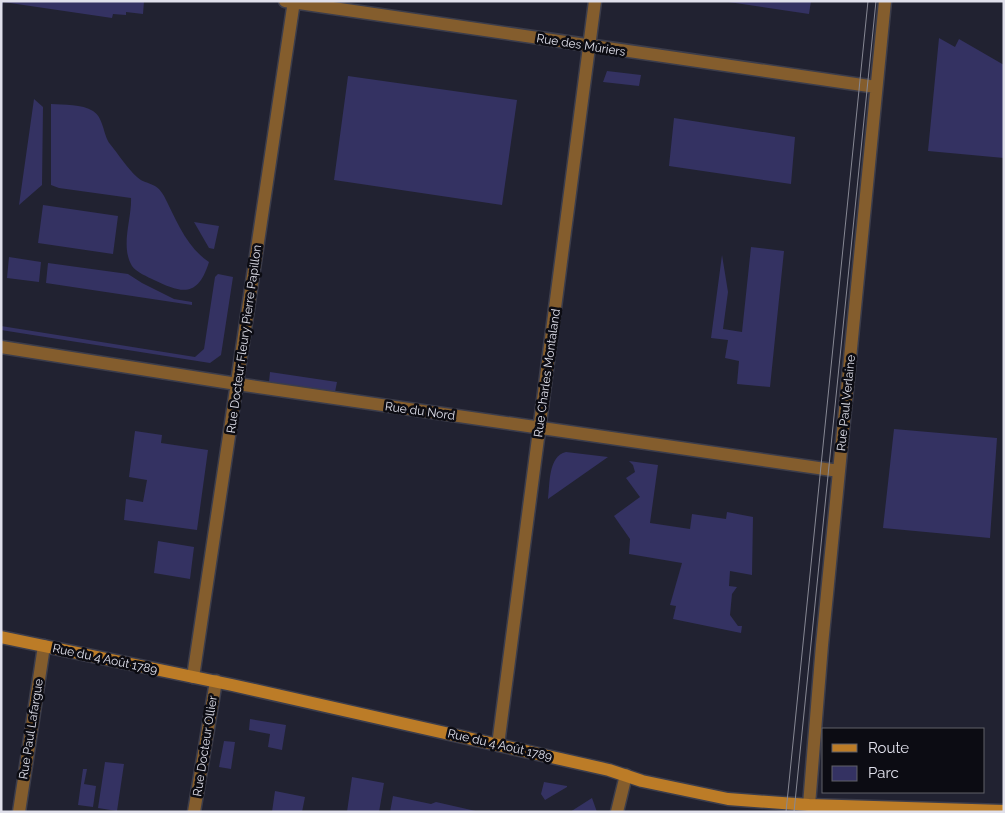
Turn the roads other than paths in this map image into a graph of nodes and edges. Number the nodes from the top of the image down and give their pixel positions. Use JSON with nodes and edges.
{"nodes":[{"id":1,"x":596,"y":1,"type":"edge"},
{"id":2,"x":885,"y":1,"type":"edge"},
{"id":3,"x":291,"y":2,"type":"edge"},
{"id":4,"x":590,"y":47,"type":"junction"},
{"id":5,"x":876,"y":87,"type":"junction"},
{"id":6,"x":1,"y":347,"type":"edge"},
{"id":7,"x":237,"y":384,"type":"junction"},
{"id":8,"x":540,"y":429,"type":"junction"},
{"id":9,"x":839,"y":471,"type":"junction"},
{"id":10,"x":1,"y":637,"type":"edge"},
{"id":11,"x":44,"y":646,"type":"junction"},
{"id":12,"x":193,"y":677,"type":"junction"},
{"id":13,"x":216,"y":681,"type":"junction"},
{"id":14,"x":498,"y":745,"type":"junction"},
{"id":15,"x":626,"y":775,"type":"junction"},
{"id":16,"x":808,"y":805,"type":"junction"},
{"id":17,"x":1004,"y":810,"type":"edge"},
{"id":18,"x":18,"y":812,"type":"edge"},
{"id":19,"x":194,"y":812,"type":"edge"},
{"id":20,"x":617,"y":812,"type":"edge"}],
"edges":[{"from":1,"to":4,"type":"street","name":"Rue Charles Montaland"},
{"from":2,"to":5,"type":"street","name":"Rue Paul Verlaine"},
{"from":3,"to":4,"type":"street","name":"Rue des Mûriers"},
{"from":3,"to":7,"type":"street","name":"Rue Docteur Fleury Pierre Papillon"},
{"from":4,"to":5,"type":"street","name":"Rue des Mûriers"},
{"from":4,"to":8,"type":"street","name":"Rue Charles Montaland"},
{"from":5,"to":9,"type":"street","name":"Rue Paul Verlaine"},
{"from":6,"to":7,"type":"street","name":"Rue du Nord"},
{"from":7,"to":8,"type":"street","name":"Rue du Nord"},
{"from":7,"to":12,"type":"street","name":"Rue Docteur Fleury Pierre Papillon"},
{"from":8,"to":9,"type":"street","name":"Rue du Nord"},
{"from":8,"to":14,"type":"street","name":"Rue Charles Montaland"},
{"from":9,"to":16,"type":"street","name":"Rue Paul Verlaine"},
{"from":10,"to":11,"type":"main road","name":"Rue du 4 Août 1789"},
{"from":11,"to":12,"type":"main road","name":"Rue du 4 Août 1789"},
{"from":11,"to":18,"type":"street","name":"Rue Paul Lafargue"},
{"from":12,"to":13,"type":"main road","name":"Rue du 4 Août 1789"},
{"from":13,"to":14,"type":"main road","name":"Rue du 4 Août 1789"},
{"from":13,"to":19,"type":"street","name":"Rue Docteur Ollier"},
{"from":14,"to":15,"type":"main road","name":"Rue du 4 Août 1789"},
{"from":15,"to":16,"type":"main road","name":"Rue du 4 Août 1789"},
{"from":15,"to":20,"type":"street"},
{"from":16,"to":17,"type":"main road","name":"Rue du 4 Août 1789"}]}
